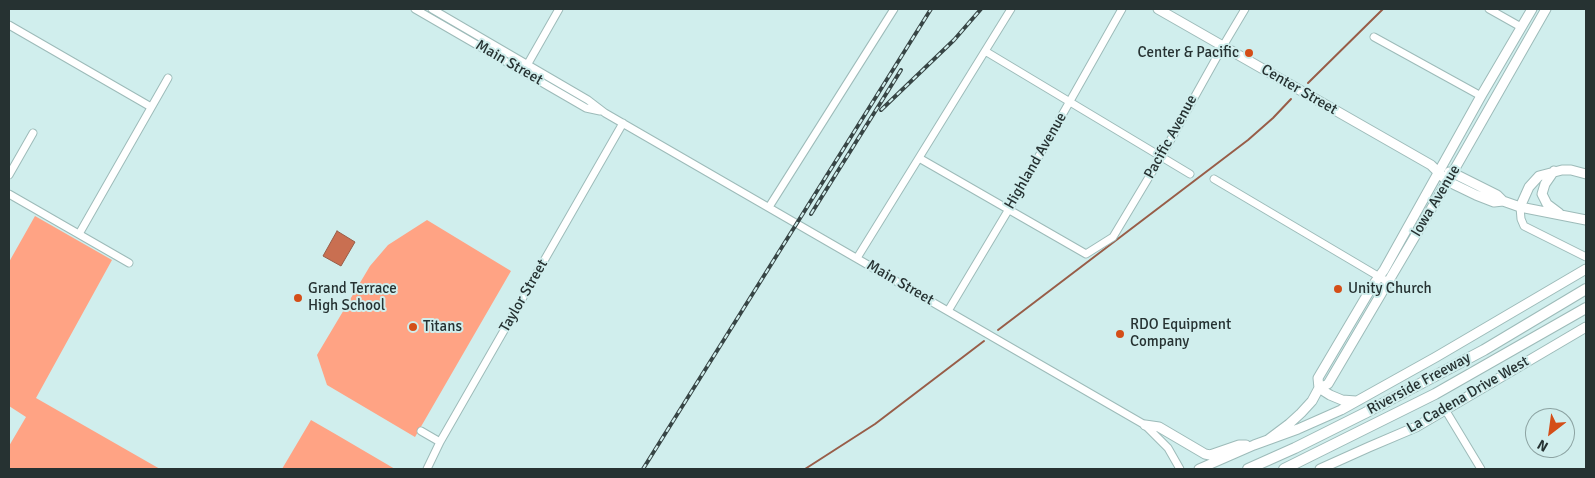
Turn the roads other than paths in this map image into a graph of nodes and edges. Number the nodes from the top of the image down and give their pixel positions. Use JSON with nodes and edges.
{"nodes":[{"id":1,"x":415,"y":9,"type":"edge"},
{"id":2,"x":432,"y":9,"type":"edge"},
{"id":3,"x":559,"y":9,"type":"edge"},
{"id":4,"x":894,"y":9,"type":"edge"},
{"id":5,"x":1011,"y":9,"type":"edge"},
{"id":6,"x":1122,"y":9,"type":"edge"},
{"id":7,"x":1158,"y":9,"type":"edge"},
{"id":8,"x":1245,"y":9,"type":"edge"},
{"id":9,"x":1489,"y":9,"type":"edge"},
{"id":10,"x":1532,"y":9,"type":"edge"},
{"id":11,"x":1546,"y":9,"type":"edge"},
{"id":12,"x":9,"y":25,"type":"edge"},
{"id":13,"x":1521,"y":27,"type":"junction"},
{"id":14,"x":1374,"y":37,"type":"dead end"},
{"id":15,"x":1222,"y":46,"type":"junction"},
{"id":16,"x":985,"y":51,"type":"junction"},
{"id":17,"x":527,"y":64,"type":"junction"},
{"id":18,"x":523,"y":72,"type":"junction"},
{"id":19,"x":168,"y":78,"type":"dead end"},
{"id":20,"x":1481,"y":96,"type":"junction"},
{"id":21,"x":1070,"y":102,"type":"junction"},
{"id":22,"x":151,"y":107,"type":"junction"},
{"id":23,"x":605,"y":112,"type":"junction"},
{"id":24,"x":623,"y":123,"type":"junction"},
{"id":25,"x":33,"y":133,"type":"dead end"},
{"id":26,"x":1161,"y":156,"type":"junction"},
{"id":27,"x":919,"y":158,"type":"junction"},
{"id":28,"x":1438,"y":171,"type":"junction"},
{"id":29,"x":1554,"y":171,"type":"junction"},
{"id":30,"x":1453,"y":173,"type":"junction"},
{"id":31,"x":1190,"y":174,"type":"dead end"},
{"id":32,"x":1586,"y":174,"type":"edge"},
{"id":33,"x":9,"y":175,"type":"edge"},
{"id":34,"x":1214,"y":179,"type":"dead end"},
{"id":35,"x":1447,"y":181,"type":"junction"},
{"id":36,"x":9,"y":194,"type":"edge"},
{"id":37,"x":1503,"y":202,"type":"junction"},
{"id":38,"x":769,"y":207,"type":"junction"},
{"id":39,"x":1520,"y":207,"type":"junction"},
{"id":40,"x":1009,"y":209,"type":"junction"},
{"id":41,"x":1563,"y":215,"type":"junction"},
{"id":42,"x":1586,"y":220,"type":"edge"},
{"id":43,"x":79,"y":234,"type":"junction"},
{"id":44,"x":1586,"y":257,"type":"edge"},
{"id":45,"x":857,"y":258,"type":"junction"},
{"id":46,"x":129,"y":263,"type":"dead end"},
{"id":47,"x":1586,"y":269,"type":"edge"},
{"id":48,"x":1379,"y":276,"type":"junction"},
{"id":49,"x":1388,"y":282,"type":"junction"},
{"id":50,"x":1586,"y":289,"type":"edge"},
{"id":51,"x":1586,"y":308,"type":"edge"},
{"id":52,"x":948,"y":311,"type":"junction"},
{"id":53,"x":1586,"y":327,"type":"edge"},
{"id":54,"x":1320,"y":388,"type":"junction"},
{"id":55,"x":1356,"y":401,"type":"junction"},
{"id":56,"x":1446,"y":411,"type":"junction"},
{"id":57,"x":1145,"y":425,"type":"junction"},
{"id":58,"x":421,"y":431,"type":"dead end"},
{"id":59,"x":1268,"y":439,"type":"junction"},
{"id":60,"x":440,"y":442,"type":"junction"},
{"id":61,"x":1254,"y":445,"type":"junction"},
{"id":62,"x":427,"y":469,"type":"edge"},
{"id":63,"x":1180,"y":469,"type":"edge"},
{"id":64,"x":1199,"y":469,"type":"edge"},
{"id":65,"x":1248,"y":469,"type":"edge"},
{"id":66,"x":1284,"y":469,"type":"edge"},
{"id":67,"x":1320,"y":469,"type":"edge"},
{"id":68,"x":1481,"y":469,"type":"edge"}],
"edges":[{"from":1,"to":18,"type":"street","name":"Main Street"},
{"from":2,"to":17,"type":"street","name":"Main Street"},
{"from":3,"to":17,"type":"street"},
{"from":4,"to":38,"type":"street"},
{"from":5,"to":16,"type":"street"},
{"from":6,"to":21,"type":"street","name":"Highland Avenue"},
{"from":7,"to":15,"type":"main road","name":"Center Street"},
{"from":8,"to":15,"type":"street","name":"Pacific Avenue"},
{"from":9,"to":13,"type":"street"},
{"from":10,"to":13,"type":"main road","name":"Iowa Avenue"},
{"from":11,"to":30,"type":"main road","name":"Iowa Avenue"},
{"from":12,"to":22,"type":"street"},
{"from":13,"to":20,"type":"main road","name":"Iowa Avenue"},
{"from":14,"to":20,"type":"street"},
{"from":15,"to":26,"type":"street","name":"Pacific Avenue"},
{"from":15,"to":28,"type":"main road","name":"Center Street"},
{"from":16,"to":21,"type":"street"},
{"from":16,"to":27,"type":"street"},
{"from":17,"to":18,"type":"street"},
{"from":17,"to":23,"type":"street","name":"Main Street"},
{"from":18,"to":23,"type":"street","name":"Main Street"},
{"from":19,"to":22,"type":"street"},
{"from":20,"to":28,"type":"main road","name":"Iowa Avenue"},
{"from":21,"to":26,"type":"street"},
{"from":21,"to":40,"type":"street","name":"Highland Avenue"},
{"from":22,"to":43,"type":"street"},
{"from":23,"to":24,"type":"street","name":"Main Street"},
{"from":24,"to":38,"type":"street","name":"Main Street"},
{"from":24,"to":60,"type":"street","name":"Taylor Street"},
{"from":25,"to":33,"type":"street"},
{"from":26,"to":31,"type":"street"},
{"from":26,"to":40,"type":"street","name":"Pacific Avenue"},
{"from":27,"to":40,"type":"street"},
{"from":27,"to":45,"type":"street"},
{"from":28,"to":30,"type":"main road","name":"Center Street"},
{"from":28,"to":35,"type":"main road","name":"Center Street"},
{"from":28,"to":48,"type":"main road","name":"Iowa Avenue"},
{"from":29,"to":32,"type":"main road"},
{"from":29,"to":39,"type":"main road"},
{"from":29,"to":41,"type":"main road"},
{"from":30,"to":35,"type":"main road","name":"Iowa Avenue"},
{"from":30,"to":37,"type":"main road","name":"Center Street"},
{"from":34,"to":48,"type":"street"},
{"from":35,"to":37,"type":"main road","name":"Center Street"},
{"from":35,"to":49,"type":"main road","name":"Iowa Avenue"},
{"from":36,"to":43,"type":"street"},
{"from":37,"to":39,"type":"main road","name":"Center Street"},
{"from":38,"to":45,"type":"street","name":"Main Street"},
{"from":39,"to":41,"type":"main road","name":"Center Street"},
{"from":39,"to":44,"type":"street"},
{"from":40,"to":52,"type":"street","name":"Highland Avenue"},
{"from":41,"to":42,"type":"main road","name":"Center Street"},
{"from":43,"to":46,"type":"street"},
{"from":45,"to":52,"type":"street","name":"Main Street"},
{"from":47,"to":55,"type":"main road"},
{"from":48,"to":49,"type":"street"},
{"from":48,"to":54,"type":"main road","name":"Iowa Avenue"},
{"from":49,"to":54,"type":"main road","name":"Iowa Avenue"},
{"from":50,"to":65,"type":"highway","name":"Riverside Freeway"},
{"from":51,"to":66,"type":"highway","name":"Riverside Freeway"},
{"from":52,"to":57,"type":"street","name":"Main Street"},
{"from":53,"to":56,"type":"main road","name":"La Cadena Drive West"},
{"from":54,"to":55,"type":"main road"},
{"from":54,"to":59,"type":"main road","name":"Iowa Avenue"},
{"from":55,"to":59,"type":"main road"},
{"from":56,"to":67,"type":"main road","name":"La Cadena Drive West"},
{"from":56,"to":68,"type":"street"},
{"from":57,"to":61,"type":"main road"},
{"from":57,"to":63,"type":"street","name":"Main Street"},
{"from":58,"to":60,"type":"street"},
{"from":59,"to":61,"type":"main road"},
{"from":60,"to":62,"type":"street","name":"Taylor Street"},
{"from":61,"to":64,"type":"main road"}]}
